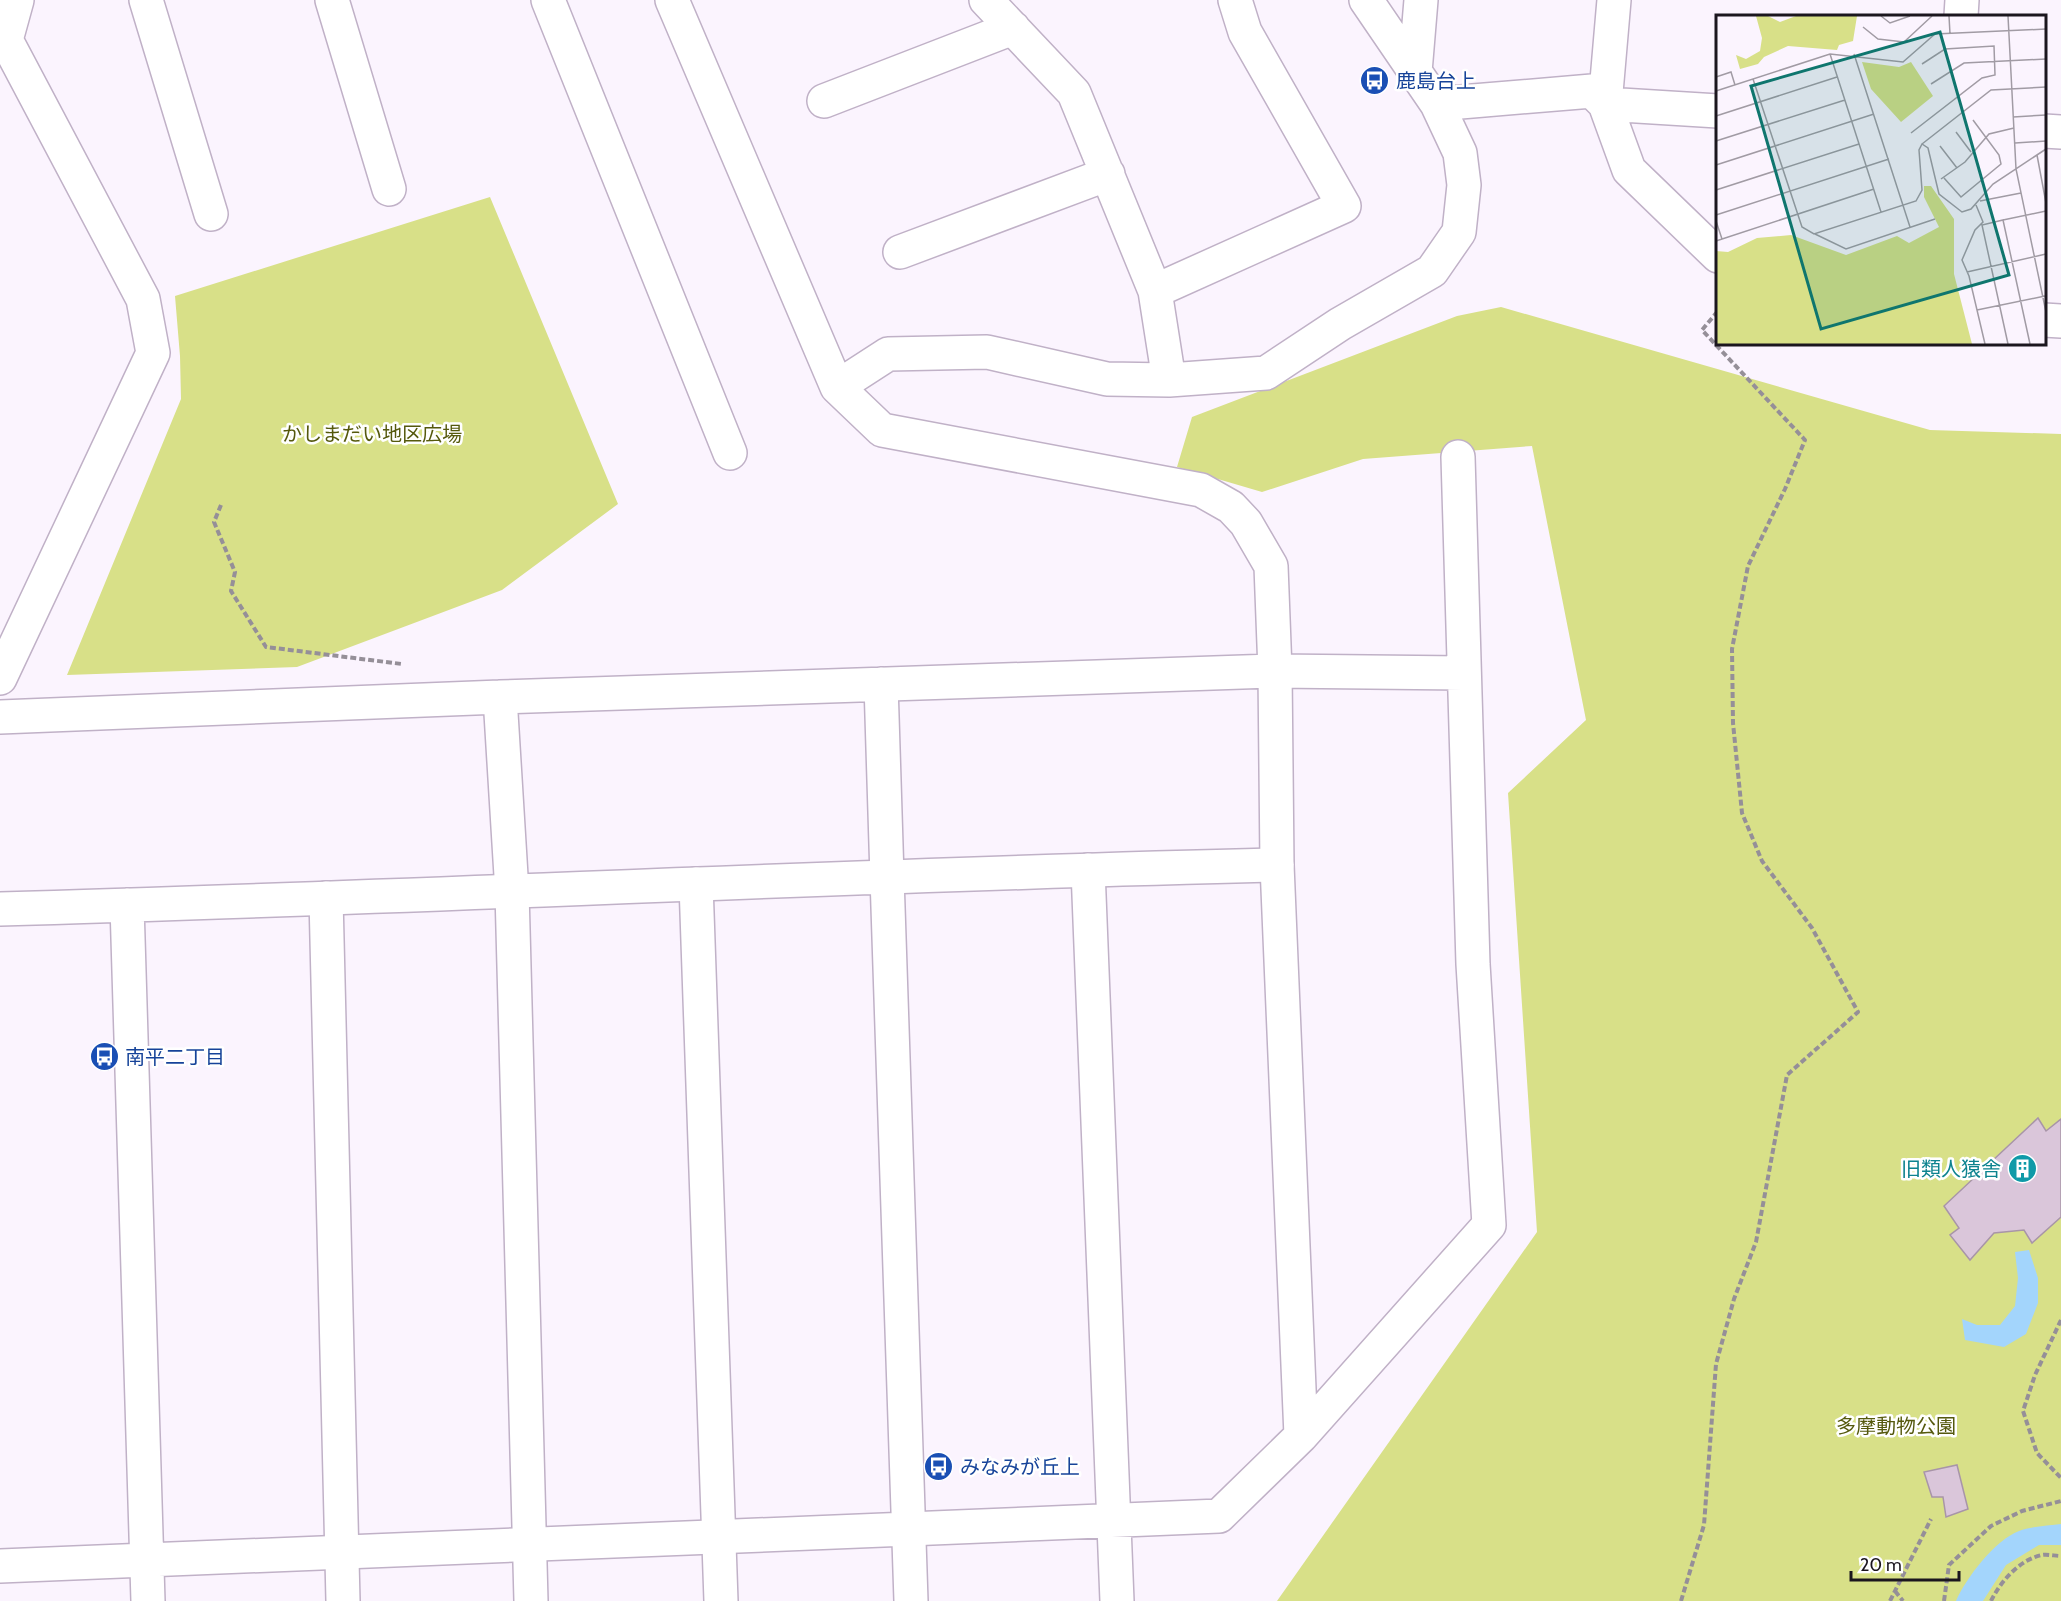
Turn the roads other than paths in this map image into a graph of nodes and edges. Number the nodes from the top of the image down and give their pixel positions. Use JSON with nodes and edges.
{"nodes":[{"id":1,"x":17,"y":0,"type":"edge"},
{"id":2,"x":146,"y":0,"type":"edge"},
{"id":3,"x":332,"y":0,"type":"edge"},
{"id":4,"x":548,"y":0,"type":"edge"},
{"id":5,"x":672,"y":0,"type":"edge"},
{"id":6,"x":986,"y":0,"type":"edge"},
{"id":7,"x":1234,"y":0,"type":"edge"},
{"id":8,"x":1366,"y":0,"type":"edge"},
{"id":9,"x":1421,"y":0,"type":"edge"},
{"id":10,"x":1614,"y":0,"type":"edge"},
{"id":11,"x":1962,"y":0,"type":"edge"},
{"id":12,"x":1961,"y":15,"type":"edge"},
{"id":13,"x":1013,"y":28,"type":"junction"},
{"id":14,"x":1415,"y":72,"type":"junction"},
{"id":15,"x":824,"y":101,"type":"dead end"},
{"id":16,"x":1437,"y":104,"type":"junction"},
{"id":17,"x":1605,"y":104,"type":"junction"},
{"id":18,"x":1716,"y":111,"type":"edge"},
{"id":19,"x":2046,"y":131,"type":"edge"},
{"id":20,"x":2061,"y":132,"type":"edge"},
{"id":21,"x":1108,"y":174,"type":"junction"},
{"id":22,"x":389,"y":189,"type":"dead end"},
{"id":23,"x":211,"y":214,"type":"dead end"},
{"id":24,"x":900,"y":252,"type":"dead end"},
{"id":25,"x":1716,"y":254,"type":"edge"},
{"id":26,"x":1155,"y":291,"type":"junction"},
{"id":27,"x":2046,"y":320,"type":"edge"},
{"id":28,"x":2061,"y":321,"type":"edge"},
{"id":29,"x":1169,"y":380,"type":"junction"},
{"id":30,"x":837,"y":387,"type":"junction"},
{"id":31,"x":730,"y":453,"type":"dead end"},
{"id":32,"x":1458,"y":457,"type":"dead end"},
{"id":33,"x":1275,"y":671,"type":"junction"},
{"id":34,"x":1463,"y":673,"type":"junction"},
{"id":35,"x":0,"y":678,"type":"edge"},
{"id":36,"x":881,"y":684,"type":"junction"},
{"id":37,"x":500,"y":697,"type":"junction"},
{"id":38,"x":0,"y":717,"type":"edge"},
{"id":39,"x":1278,"y":866,"type":"junction"},
{"id":40,"x":1088,"y":870,"type":"junction"},
{"id":41,"x":887,"y":877,"type":"junction"},
{"id":42,"x":696,"y":884,"type":"junction"},
{"id":43,"x":512,"y":892,"type":"junction"},
{"id":44,"x":326,"y":898,"type":"junction"},
{"id":45,"x":127,"y":905,"type":"junction"},
{"id":46,"x":0,"y":909,"type":"edge"},
{"id":47,"x":1301,"y":1436,"type":"junction"},
{"id":48,"x":1114,"y":1521,"type":"junction"},
{"id":49,"x":909,"y":1529,"type":"junction"},
{"id":50,"x":719,"y":1536,"type":"junction"},
{"id":51,"x":529,"y":1544,"type":"junction"},
{"id":52,"x":342,"y":1552,"type":"junction"},
{"id":53,"x":147,"y":1560,"type":"junction"},
{"id":54,"x":0,"y":1566,"type":"edge"},
{"id":55,"x":148,"y":1601,"type":"edge"},
{"id":56,"x":343,"y":1601,"type":"edge"},
{"id":57,"x":531,"y":1601,"type":"edge"},
{"id":58,"x":721,"y":1601,"type":"edge"},
{"id":59,"x":911,"y":1601,"type":"edge"},
{"id":60,"x":1117,"y":1601,"type":"edge"}],
"edges":[{"from":1,"to":35,"type":"street"},
{"from":2,"to":23,"type":"street"},
{"from":3,"to":22,"type":"street"},
{"from":4,"to":31,"type":"street"},
{"from":5,"to":30,"type":"street"},
{"from":6,"to":13,"type":"street"},
{"from":7,"to":26,"type":"street"},
{"from":8,"to":14,"type":"street"},
{"from":9,"to":14,"type":"street"},
{"from":10,"to":17,"type":"street"},
{"from":11,"to":12,"type":"street"},
{"from":13,"to":15,"type":"street"},
{"from":13,"to":21,"type":"street"},
{"from":14,"to":16,"type":"street"},
{"from":16,"to":17,"type":"street"},
{"from":16,"to":29,"type":"street"},
{"from":17,"to":18,"type":"street"},
{"from":17,"to":25,"type":"street"},
{"from":19,"to":20,"type":"street"},
{"from":21,"to":24,"type":"street"},
{"from":21,"to":26,"type":"street"},
{"from":26,"to":29,"type":"street"},
{"from":27,"to":28,"type":"street"},
{"from":29,"to":30,"type":"street"},
{"from":30,"to":33,"type":"street"},
{"from":32,"to":34,"type":"street"},
{"from":33,"to":34,"type":"street"},
{"from":33,"to":36,"type":"street"},
{"from":33,"to":39,"type":"street"},
{"from":34,"to":47,"type":"street"},
{"from":36,"to":37,"type":"street"},
{"from":36,"to":41,"type":"street"},
{"from":37,"to":38,"type":"street"},
{"from":37,"to":43,"type":"street"},
{"from":39,"to":40,"type":"street"},
{"from":39,"to":47,"type":"street"},
{"from":40,"to":41,"type":"street"},
{"from":40,"to":48,"type":"street"},
{"from":41,"to":42,"type":"street"},
{"from":41,"to":49,"type":"street"},
{"from":42,"to":43,"type":"street"},
{"from":42,"to":50,"type":"street"},
{"from":43,"to":44,"type":"street"},
{"from":43,"to":51,"type":"street"},
{"from":44,"to":45,"type":"street"},
{"from":44,"to":52,"type":"street"},
{"from":45,"to":46,"type":"street"},
{"from":45,"to":53,"type":"street"},
{"from":47,"to":48,"type":"street"},
{"from":48,"to":49,"type":"street"},
{"from":48,"to":60,"type":"street"},
{"from":49,"to":50,"type":"street"},
{"from":49,"to":59,"type":"street"},
{"from":50,"to":51,"type":"street"},
{"from":50,"to":58,"type":"street"},
{"from":51,"to":52,"type":"street"},
{"from":51,"to":57,"type":"street"},
{"from":52,"to":53,"type":"street"},
{"from":52,"to":56,"type":"street"},
{"from":53,"to":54,"type":"street"},
{"from":53,"to":55,"type":"street"}]}
